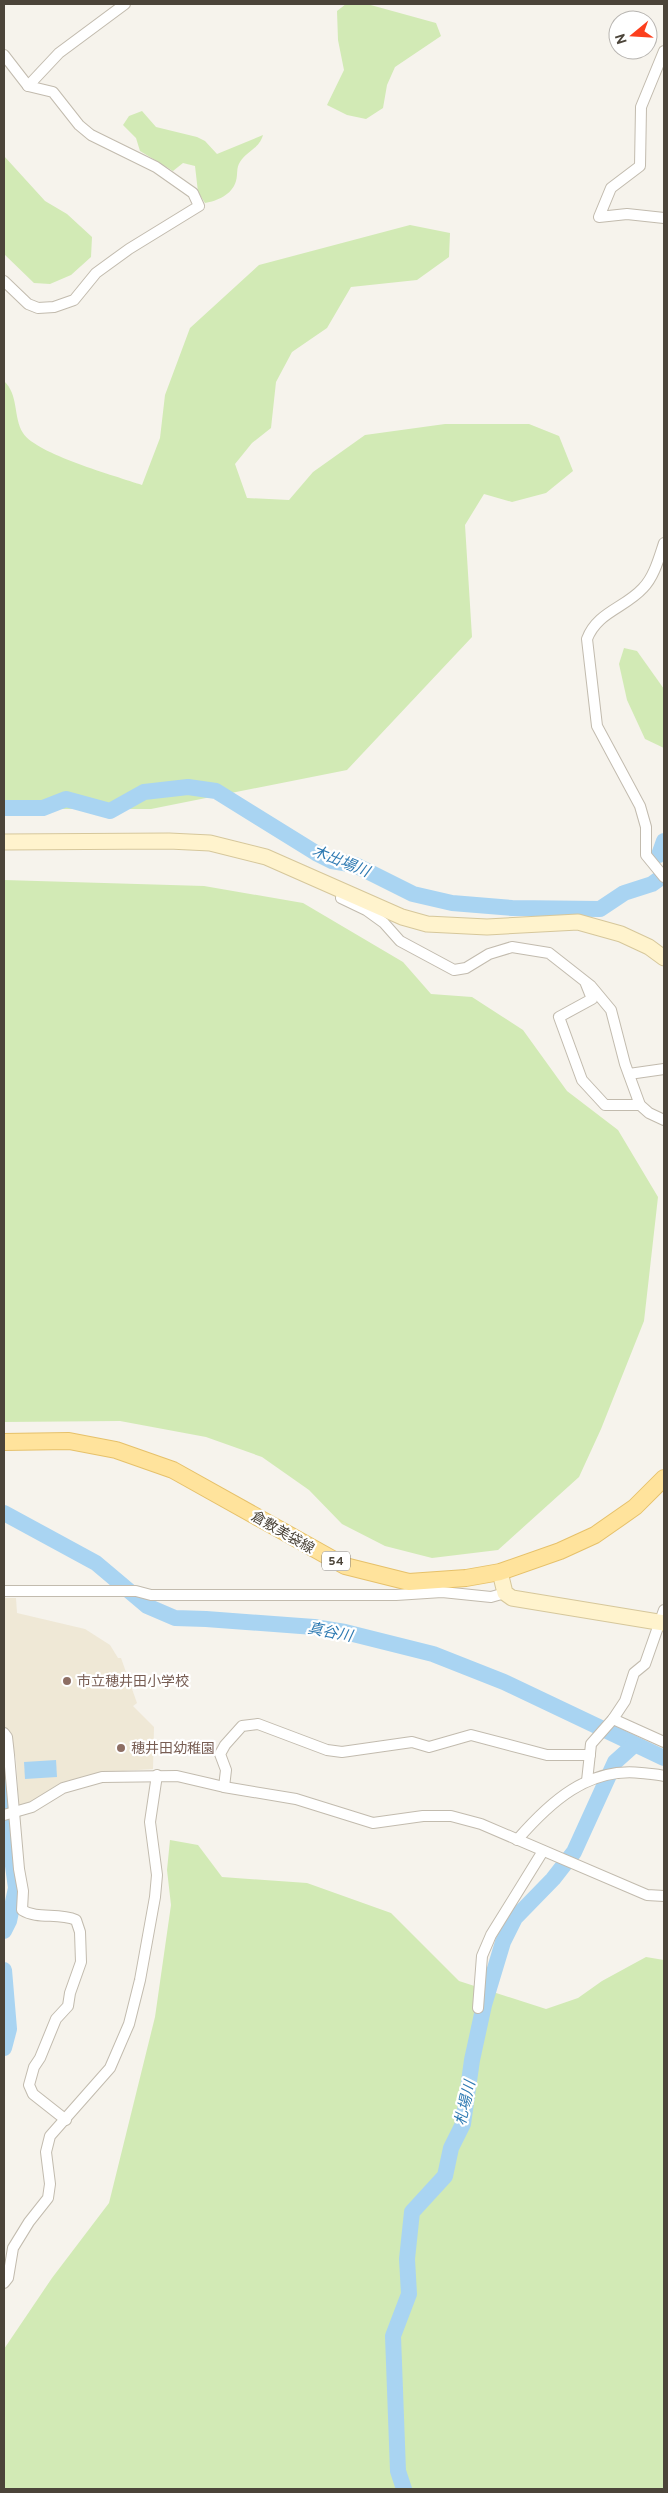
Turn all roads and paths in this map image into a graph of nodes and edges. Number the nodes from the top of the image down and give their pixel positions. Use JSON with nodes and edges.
{"nodes":[{"id":1,"x":125,"y":4,"type":"edge"},
{"id":2,"x":664,"y":51,"type":"edge"},
{"id":3,"x":4,"y":55,"type":"edge"},
{"id":4,"x":28,"y":86,"type":"junction"},
{"id":5,"x":664,"y":218,"type":"edge"},
{"id":6,"x":4,"y":281,"type":"edge"},
{"id":7,"x":664,"y":543,"type":"edge"},
{"id":8,"x":4,"y":842,"type":"edge"},
{"id":9,"x":294,"y":868,"type":"junction"},
{"id":10,"x":664,"y":877,"type":"edge"},
{"id":11,"x":664,"y":958,"type":"edge"},
{"id":12,"x":584,"y":981,"type":"junction"},
{"id":13,"x":664,"y":1069,"type":"edge"},
{"id":14,"x":629,"y":1074,"type":"junction"},
{"id":15,"x":640,"y":1105,"type":"junction"},
{"id":16,"x":664,"y":1120,"type":"edge"},
{"id":17,"x":4,"y":1442,"type":"edge"},
{"id":18,"x":664,"y":1478,"type":"edge"},
{"id":19,"x":500,"y":1572,"type":"junction"},
{"id":20,"x":4,"y":1591,"type":"edge"},
{"id":21,"x":505,"y":1593,"type":"junction"},
{"id":22,"x":663,"y":1618,"type":"edge"},
{"id":23,"x":613,"y":1719,"type":"junction"},
{"id":24,"x":4,"y":1732,"type":"edge"},
{"id":25,"x":664,"y":1742,"type":"edge"},
{"id":26,"x":590,"y":1755,"type":"junction"},
{"id":27,"x":157,"y":1775,"type":"junction"},
{"id":28,"x":664,"y":1776,"type":"edge"},
{"id":29,"x":587,"y":1781,"type":"junction"},
{"id":30,"x":224,"y":1787,"type":"junction"},
{"id":31,"x":8,"y":1814,"type":"edge"},
{"id":32,"x":518,"y":1840,"type":"junction"},
{"id":33,"x":543,"y":1851,"type":"junction"},
{"id":34,"x":664,"y":1896,"type":"edge"},
{"id":35,"x":478,"y":2008,"type":"dead end"},
{"id":36,"x":66,"y":2120,"type":"junction"},
{"id":37,"x":4,"y":2283,"type":"edge"}],
"edges":[{"from":1,"to":4,"type":"street"},
{"from":2,"to":5,"type":"street"},
{"from":3,"to":4,"type":"street"},
{"from":4,"to":6,"type":"street"},
{"from":7,"to":10,"type":"street"},
{"from":8,"to":9,"type":"street"},
{"from":9,"to":11,"type":"street"},
{"from":9,"to":12,"type":"street"},
{"from":12,"to":14,"type":"street"},
{"from":12,"to":15,"type":"street"},
{"from":13,"to":14,"type":"street"},
{"from":14,"to":15,"type":"street"},
{"from":15,"to":16,"type":"street"},
{"from":17,"to":19,"type":"main road","name":"倉敷美袋線","number":"54"},
{"from":18,"to":19,"type":"main road","name":"倉敷美袋線","number":"54"},
{"from":19,"to":21,"type":"street"},
{"from":20,"to":21,"type":"street"},
{"from":21,"to":22,"type":"street"},
{"from":22,"to":23,"type":"street"},
{"from":23,"to":25,"type":"street"},
{"from":23,"to":26,"type":"street"},
{"from":24,"to":31,"type":"street"},
{"from":26,"to":29,"type":"street"},
{"from":26,"to":30,"type":"street"},
{"from":27,"to":30,"type":"street"},
{"from":27,"to":31,"type":"street"},
{"from":27,"to":36,"type":"street"},
{"from":28,"to":29,"type":"street"},
{"from":29,"to":32,"type":"street"},
{"from":30,"to":32,"type":"street"},
{"from":31,"to":36,"type":"street"},
{"from":32,"to":33,"type":"street"},
{"from":33,"to":34,"type":"street"},
{"from":33,"to":35,"type":"street"},
{"from":36,"to":37,"type":"street"}]}
